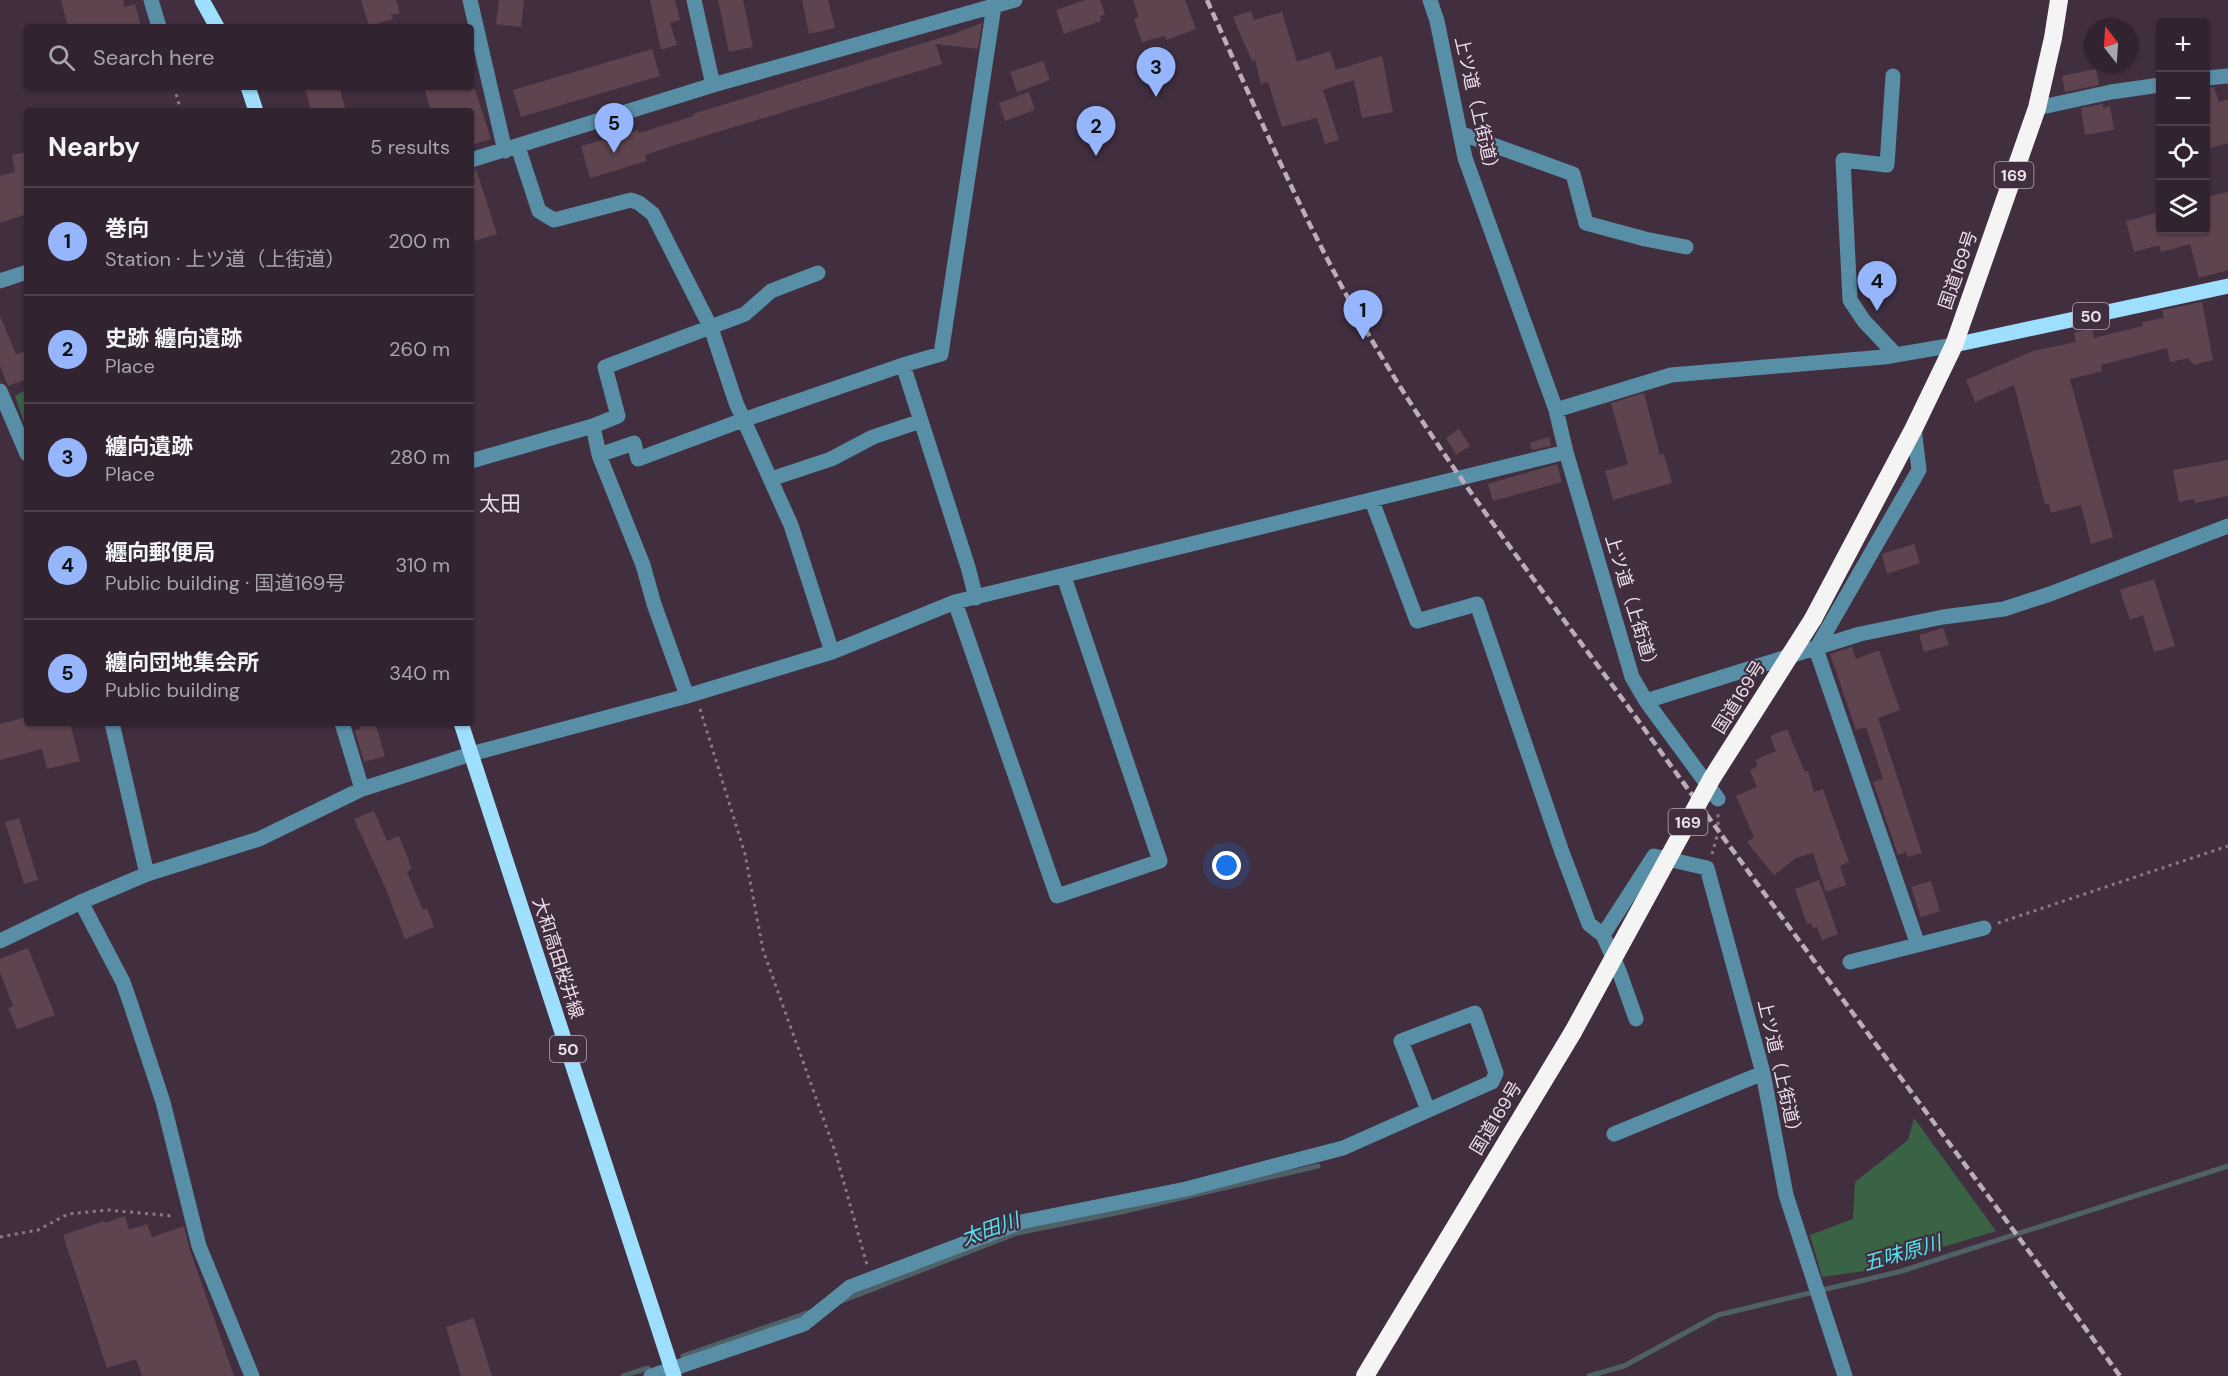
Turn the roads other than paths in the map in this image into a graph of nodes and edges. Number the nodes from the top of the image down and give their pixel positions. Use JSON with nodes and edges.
{"nodes":[{"id":1,"x":152,"y":0,"type":"edge"},
{"id":2,"x":202,"y":0,"type":"edge"},
{"id":3,"x":470,"y":0,"type":"edge"},
{"id":4,"x":694,"y":0,"type":"edge"},
{"id":5,"x":1015,"y":0,"type":"edge"},
{"id":6,"x":1430,"y":0,"type":"edge"},
{"id":7,"x":2059,"y":0,"type":"edge"},
{"id":8,"x":994,"y":3,"type":"edge"},
{"id":9,"x":158,"y":24,"type":"edge"},
{"id":10,"x":215,"y":24,"type":"edge"},
{"id":11,"x":1893,"y":76,"type":"dead end"},
{"id":12,"x":2228,"y":76,"type":"edge"},
{"id":13,"x":2210,"y":78,"type":"edge"},
{"id":14,"x":713,"y":85,"type":"junction"},
{"id":15,"x":2156,"y":86,"type":"edge"},
{"id":16,"x":249,"y":90,"type":"edge"},
{"id":17,"x":255,"y":108,"type":"edge"},
{"id":18,"x":2037,"y":108,"type":"junction"},
{"id":19,"x":1460,"y":133,"type":"junction"},
{"id":20,"x":512,"y":149,"type":"junction"},
{"id":21,"x":474,"y":159,"type":"edge"},
{"id":22,"x":1686,"y":247,"type":"dead end"},
{"id":23,"x":24,"y":273,"type":"edge"},
{"id":24,"x":818,"y":273,"type":"dead end"},
{"id":25,"x":0,"y":281,"type":"edge"},
{"id":26,"x":2228,"y":286,"type":"edge"},
{"id":27,"x":711,"y":328,"type":"junction"},
{"id":28,"x":1954,"y":345,"type":"junction"},
{"id":29,"x":1896,"y":355,"type":"junction"},
{"id":30,"x":903,"y":365,"type":"junction"},
{"id":31,"x":0,"y":391,"type":"edge"},
{"id":32,"x":1556,"y":410,"type":"junction"},
{"id":33,"x":743,"y":420,"type":"junction"},
{"id":34,"x":921,"y":421,"type":"junction"},
{"id":35,"x":593,"y":426,"type":"junction"},
{"id":36,"x":1914,"y":428,"type":"junction"},
{"id":37,"x":24,"y":447,"type":"edge"},
{"id":38,"x":1566,"y":452,"type":"junction"},
{"id":39,"x":599,"y":455,"type":"junction"},
{"id":40,"x":474,"y":460,"type":"edge"},
{"id":41,"x":771,"y":479,"type":"junction"},
{"id":42,"x":1372,"y":501,"type":"junction"},
{"id":43,"x":2228,"y":526,"type":"edge"},
{"id":44,"x":1064,"y":576,"type":"junction"},
{"id":45,"x":976,"y":598,"type":"junction"},
{"id":46,"x":955,"y":602,"type":"junction"},
{"id":47,"x":1816,"y":649,"type":"junction"},
{"id":48,"x":832,"y":652,"type":"junction"},
{"id":49,"x":691,"y":694,"type":"junction"},
{"id":50,"x":1646,"y":701,"type":"junction"},
{"id":51,"x":113,"y":726,"type":"edge"},
{"id":52,"x":343,"y":726,"type":"edge"},
{"id":53,"x":462,"y":726,"type":"edge"},
{"id":54,"x":471,"y":754,"type":"junction"},
{"id":55,"x":362,"y":789,"type":"junction"},
{"id":56,"x":1718,"y":800,"type":"road end"},
{"id":57,"x":147,"y":874,"type":"junction"},
{"id":58,"x":81,"y":902,"type":"junction"},
{"id":59,"x":1984,"y":928,"type":"road end"},
{"id":60,"x":1603,"y":935,"type":"junction"},
{"id":61,"x":0,"y":941,"type":"edge"},
{"id":62,"x":1918,"y":945,"type":"junction"},
{"id":63,"x":1851,"y":962,"type":"dead end"},
{"id":64,"x":1636,"y":1019,"type":"dead end"},
{"id":65,"x":1764,"y":1073,"type":"junction"},
{"id":66,"x":1428,"y":1110,"type":"junction"},
{"id":67,"x":1614,"y":1134,"type":"dead end"},
{"id":68,"x":673,"y":1372,"type":"edge"},
{"id":69,"x":252,"y":1376,"type":"edge"},
{"id":70,"x":651,"y":1376,"type":"edge"},
{"id":71,"x":1365,"y":1376,"type":"edge"},
{"id":72,"x":1845,"y":1376,"type":"edge"}],
"edges":[{"from":1,"to":9,"type":"street"},
{"from":2,"to":10,"type":"main road"},
{"from":3,"to":20,"type":"street"},
{"from":4,"to":14,"type":"street"},
{"from":5,"to":8,"type":"street"},
{"from":6,"to":19,"type":"street","name":"上ツ道（上街道）"},
{"from":7,"to":18,"type":"highway","name":"国道169号","number":"169"},
{"from":8,"to":14,"type":"street"},
{"from":8,"to":30,"type":"street"},
{"from":11,"to":29,"type":"street"},
{"from":12,"to":13,"type":"street"},
{"from":14,"to":20,"type":"street"},
{"from":15,"to":18,"type":"street"},
{"from":16,"to":17,"type":"main road"},
{"from":18,"to":28,"type":"highway","name":"国道169号","number":"169"},
{"from":19,"to":22,"type":"street"},
{"from":19,"to":32,"type":"street","name":"上ツ道（上街道）"},
{"from":20,"to":21,"type":"street"},
{"from":20,"to":27,"type":"street"},
{"from":23,"to":25,"type":"street"},
{"from":24,"to":27,"type":"street"},
{"from":26,"to":28,"type":"main road","number":"50"},
{"from":27,"to":33,"type":"street"},
{"from":27,"to":35,"type":"street"},
{"from":28,"to":29,"type":"street"},
{"from":28,"to":36,"type":"highway","name":"国道169号","number":"169"},
{"from":29,"to":32,"type":"street"},
{"from":30,"to":33,"type":"street"},
{"from":30,"to":34,"type":"street"},
{"from":31,"to":37,"type":"street"},
{"from":32,"to":38,"type":"street","name":"上ツ道（上街道）"},
{"from":33,"to":39,"type":"street"},
{"from":33,"to":41,"type":"street"},
{"from":34,"to":41,"type":"street"},
{"from":34,"to":45,"type":"street"},
{"from":35,"to":39,"type":"street"},
{"from":35,"to":40,"type":"street"},
{"from":36,"to":47,"type":"street"},
{"from":36,"to":71,"type":"highway","name":"国道169号","number":"169","bridge":true},
{"from":38,"to":42,"type":"street"},
{"from":38,"to":50,"type":"street","name":"上ツ道（上街道）"},
{"from":39,"to":49,"type":"street"},
{"from":41,"to":48,"type":"street"},
{"from":42,"to":44,"type":"street"},
{"from":42,"to":60,"type":"street"},
{"from":43,"to":47,"type":"street"},
{"from":44,"to":45,"type":"street"},
{"from":44,"to":46,"type":"street"},
{"from":45,"to":46,"type":"street"},
{"from":46,"to":48,"type":"street"},
{"from":47,"to":50,"type":"street"},
{"from":47,"to":62,"type":"street"},
{"from":48,"to":49,"type":"street"},
{"from":49,"to":54,"type":"street"},
{"from":50,"to":56,"type":"street","name":"上ツ道（上街道）"},
{"from":51,"to":57,"type":"street"},
{"from":52,"to":55,"type":"street"},
{"from":53,"to":54,"type":"main road","name":"大和高田桜井線","number":"50"},
{"from":54,"to":55,"type":"street"},
{"from":54,"to":68,"type":"main road","name":"大和高田桜井線","number":"50"},
{"from":55,"to":57,"type":"street"},
{"from":57,"to":58,"type":"street"},
{"from":58,"to":61,"type":"street"},
{"from":58,"to":69,"type":"street"},
{"from":59,"to":62,"type":"street"},
{"from":60,"to":64,"type":"street"},
{"from":60,"to":65,"type":"street","name":"上ツ道（上街道）"},
{"from":62,"to":63,"type":"street"},
{"from":65,"to":67,"type":"street"},
{"from":65,"to":72,"type":"street","name":"上ツ道（上街道）"},
{"from":66,"to":66,"type":"street"},
{"from":66,"to":68,"type":"street"},
{"from":68,"to":70,"type":"street"}]}
